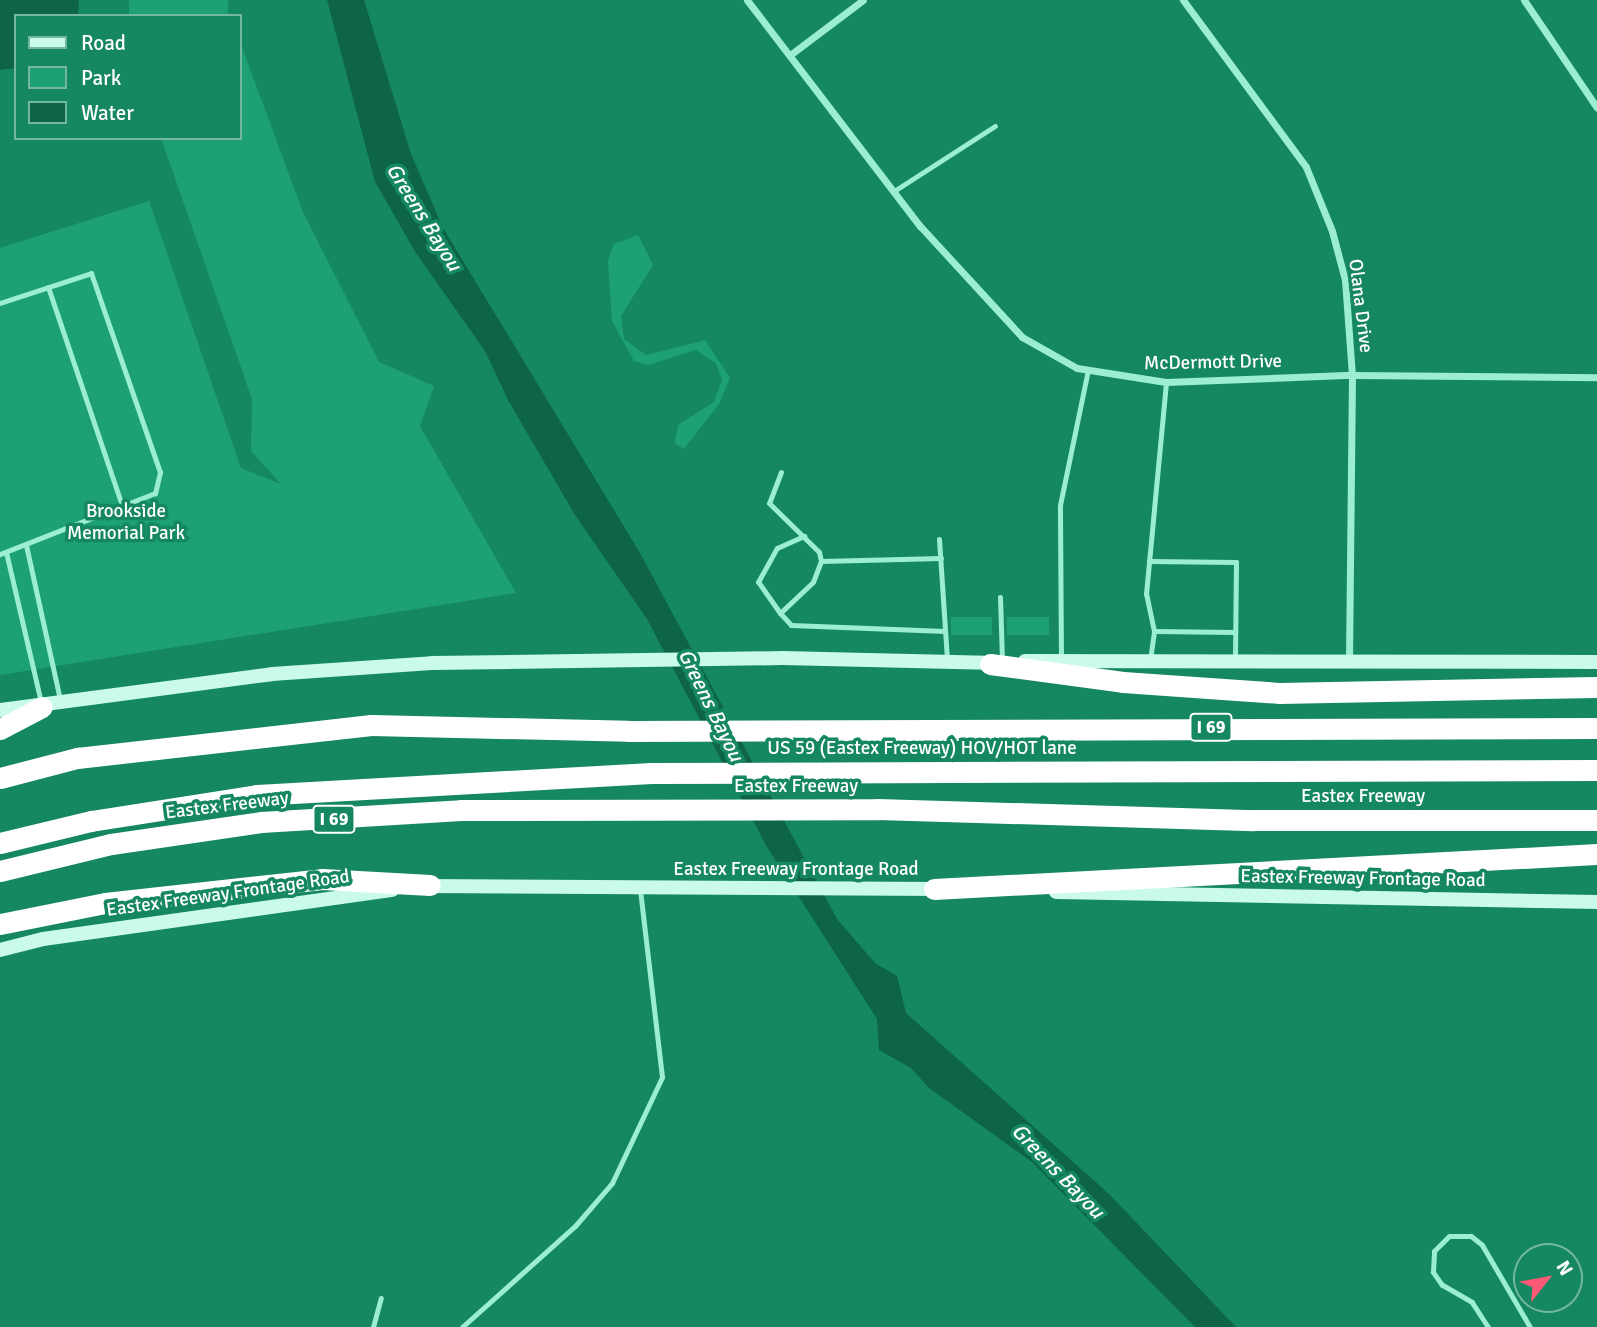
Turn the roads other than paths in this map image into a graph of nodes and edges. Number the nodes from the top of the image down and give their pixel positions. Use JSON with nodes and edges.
{"nodes":[{"id":1,"x":747,"y":0,"type":"edge"},
{"id":2,"x":863,"y":0,"type":"edge"},
{"id":3,"x":1183,"y":0,"type":"edge"},
{"id":4,"x":1524,"y":0,"type":"edge"},
{"id":5,"x":790,"y":55,"type":"junction"},
{"id":6,"x":1597,"y":108,"type":"edge"},
{"id":7,"x":995,"y":126,"type":"dead end"},
{"id":8,"x":894,"y":191,"type":"junction"},
{"id":9,"x":48,"y":287,"type":"junction"},
{"id":10,"x":0,"y":303,"type":"edge"},
{"id":11,"x":1088,"y":370,"type":"junction"},
{"id":12,"x":1352,"y":375,"type":"junction"},
{"id":13,"x":1597,"y":377,"type":"edge"},
{"id":14,"x":1166,"y":382,"type":"junction"},
{"id":15,"x":781,"y":472,"type":"dead end"},
{"id":16,"x":122,"y":506,"type":"junction"},
{"id":17,"x":804,"y":536,"type":"junction"},
{"id":18,"x":940,"y":539,"type":"dead end"},
{"id":19,"x":26,"y":545,"type":"junction"},
{"id":20,"x":3,"y":553,"type":"edge"},
{"id":21,"x":941,"y":558,"type":"junction"},
{"id":22,"x":821,"y":561,"type":"junction"},
{"id":23,"x":1149,"y":561,"type":"junction"},
{"id":24,"x":1000,"y":597,"type":"dead end"},
{"id":25,"x":780,"y":613,"type":"junction"},
{"id":26,"x":945,"y":631,"type":"junction"},
{"id":27,"x":1154,"y":631,"type":"junction"},
{"id":28,"x":1235,"y":632,"type":"junction"},
{"id":29,"x":1061,"y":659,"type":"junction"},
{"id":30,"x":1150,"y":660,"type":"junction"},
{"id":31,"x":1235,"y":661,"type":"junction"},
{"id":32,"x":1597,"y":662,"type":"edge"},
{"id":33,"x":947,"y":663,"type":"junction"},
{"id":34,"x":996,"y":663,"type":"junction"},
{"id":35,"x":1349,"y":663,"type":"junction"},
{"id":36,"x":1597,"y":687,"type":"edge"},
{"id":37,"x":51,"y":705,"type":"junction"},
{"id":38,"x":0,"y":710,"type":"edge"},
{"id":39,"x":1597,"y":728,"type":"edge"},
{"id":40,"x":0,"y":729,"type":"edge"},
{"id":41,"x":1597,"y":770,"type":"edge"},
{"id":42,"x":0,"y":778,"type":"edge"},
{"id":43,"x":1597,"y":820,"type":"edge"},
{"id":44,"x":0,"y":844,"type":"edge"},
{"id":45,"x":1597,"y":854,"type":"edge"},
{"id":46,"x":0,"y":871,"type":"edge"},
{"id":47,"x":430,"y":885,"type":"junction"},
{"id":48,"x":934,"y":889,"type":"junction"},
{"id":49,"x":640,"y":890,"type":"junction"},
{"id":50,"x":1594,"y":903,"type":"edge"},
{"id":51,"x":0,"y":924,"type":"edge"},
{"id":52,"x":0,"y":950,"type":"edge"},
{"id":53,"x":380,"y":1297,"type":"dead end"},
{"id":54,"x":373,"y":1327,"type":"edge"},
{"id":55,"x":462,"y":1327,"type":"edge"},
{"id":56,"x":1488,"y":1327,"type":"edge"},
{"id":57,"x":1530,"y":1327,"type":"edge"}],
"edges":[{"from":1,"to":5,"type":"street","name":"McDermott Drive"},
{"from":2,"to":5,"type":"street"},
{"from":3,"to":12,"type":"street","name":"Olana Drive"},
{"from":4,"to":6,"type":"street"},
{"from":5,"to":8,"type":"street","name":"McDermott Drive"},
{"from":7,"to":8,"type":"lane"},
{"from":8,"to":11,"type":"street","name":"McDermott Drive"},
{"from":9,"to":10,"type":"lane"},
{"from":9,"to":16,"type":"lane"},
{"from":9,"to":16,"type":"lane"},
{"from":11,"to":14,"type":"street","name":"McDermott Drive"},
{"from":11,"to":29,"type":"lane"},
{"from":12,"to":13,"type":"street","name":"McDermott Drive"},
{"from":12,"to":14,"type":"street","name":"McDermott Drive"},
{"from":12,"to":35,"type":"street","name":"Olana Drive"},
{"from":14,"to":23,"type":"lane"},
{"from":15,"to":17,"type":"lane"},
{"from":16,"to":19,"type":"lane"},
{"from":17,"to":22,"type":"lane"},
{"from":17,"to":25,"type":"lane"},
{"from":18,"to":21,"type":"lane"},
{"from":19,"to":20,"type":"lane"},
{"from":19,"to":37,"type":"lane"},
{"from":20,"to":37,"type":"lane"},
{"from":21,"to":22,"type":"lane"},
{"from":21,"to":26,"type":"lane"},
{"from":22,"to":25,"type":"lane"},
{"from":23,"to":27,"type":"lane"},
{"from":23,"to":28,"type":"lane"},
{"from":24,"to":34,"type":"lane"},
{"from":25,"to":26,"type":"lane"},
{"from":26,"to":33,"type":"lane"},
{"from":27,"to":28,"type":"lane"},
{"from":27,"to":30,"type":"lane"},
{"from":28,"to":31,"type":"lane"},
{"from":29,"to":30,"type":"main road"},
{"from":29,"to":34,"type":"main road"},
{"from":30,"to":31,"type":"main road"},
{"from":31,"to":35,"type":"main road"},
{"from":32,"to":35,"type":"main road"},
{"from":33,"to":34,"type":"main road"},
{"from":33,"to":37,"type":"main road"},
{"from":34,"to":36,"type":"highway"},
{"from":37,"to":38,"type":"main road"},
{"from":37,"to":40,"type":"highway"},
{"from":39,"to":42,"type":"highway","number":"I 69"},
{"from":41,"to":44,"type":"highway","name":"US 59 (Eastex Freeway) HOV/HOT lane","number":"I 69"},
{"from":43,"to":46,"type":"highway","name":"Eastex Freeway","number":"I 69"},
{"from":45,"to":48,"type":"highway"},
{"from":47,"to":49,"type":"main road","name":"Eastex Freeway Frontage Road"},
{"from":47,"to":51,"type":"highway"},
{"from":47,"to":52,"type":"main road","name":"Eastex Freeway Frontage Road"},
{"from":48,"to":49,"type":"main road","name":"Eastex Freeway Frontage Road"},
{"from":48,"to":50,"type":"main road","name":"Eastex Freeway Frontage Road"},
{"from":49,"to":55,"type":"lane"},
{"from":53,"to":54,"type":"lane"},
{"from":56,"to":57,"type":"lane"}]}
